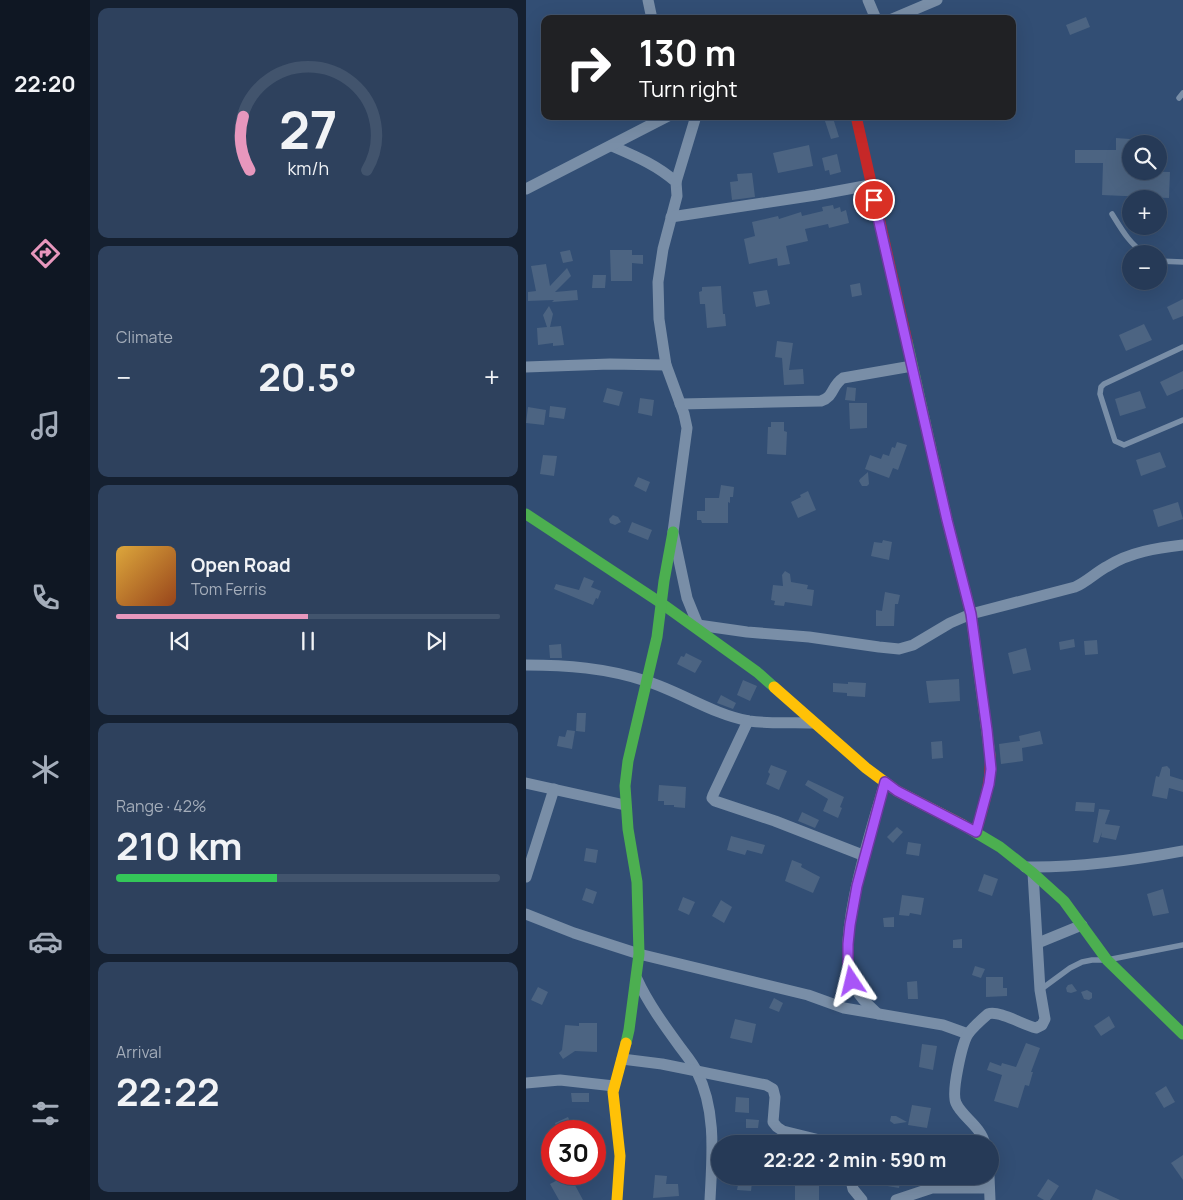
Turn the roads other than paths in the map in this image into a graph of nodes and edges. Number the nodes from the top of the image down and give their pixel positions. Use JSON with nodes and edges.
{"nodes":[{"id":1,"x":648,"y":0,"type":"edge"},
{"id":2,"x":868,"y":0,"type":"edge"},
{"id":3,"x":937,"y":0,"type":"edge"},
{"id":4,"x":651,"y":15,"type":"edge"},
{"id":5,"x":874,"y":15,"type":"edge"},
{"id":6,"x":901,"y":15,"type":"edge"},
{"id":7,"x":661,"y":120,"type":"edge"},
{"id":8,"x":695,"y":120,"type":"edge"},
{"id":9,"x":857,"y":120,"type":"edge"},
{"id":10,"x":612,"y":146,"type":"junction"},
{"id":11,"x":676,"y":182,"type":"junction"},
{"id":12,"x":870,"y":185,"type":"junction"},
{"id":13,"x":526,"y":189,"type":"edge"},
{"id":14,"x":1112,"y":214,"type":"dead end"},
{"id":15,"x":671,"y":217,"type":"junction"},
{"id":16,"x":1133,"y":245,"type":"edge"},
{"id":17,"x":1167,"y":261,"type":"edge"},
{"id":18,"x":1183,"y":262,"type":"edge"},
{"id":19,"x":1183,"y":347,"type":"edge"},
{"id":20,"x":666,"y":365,"type":"junction"},
{"id":21,"x":912,"y":366,"type":"junction"},
{"id":22,"x":526,"y":367,"type":"edge"},
{"id":23,"x":680,"y":404,"type":"junction"},
{"id":24,"x":1183,"y":420,"type":"edge"},
{"id":25,"x":526,"y":514,"type":"edge"},
{"id":26,"x":673,"y":532,"type":"junction"},
{"id":27,"x":1183,"y":545,"type":"edge"},
{"id":28,"x":661,"y":604,"type":"junction"},
{"id":29,"x":971,"y":614,"type":"junction"},
{"id":30,"x":700,"y":629,"type":"junction"},
{"id":31,"x":526,"y":665,"type":"edge"},
{"id":32,"x":646,"y":681,"type":"junction"},
{"id":33,"x":748,"y":721,"type":"junction"},
{"id":34,"x":813,"y":723,"type":"junction"},
{"id":35,"x":885,"y":782,"type":"junction"},
{"id":36,"x":526,"y":783,"type":"edge"},
{"id":37,"x":554,"y":789,"type":"junction"},
{"id":38,"x":625,"y":805,"type":"junction"},
{"id":39,"x":976,"y":832,"type":"junction"},
{"id":40,"x":1183,"y":851,"type":"edge"},
{"id":41,"x":865,"y":856,"type":"junction"},
{"id":42,"x":1029,"y":870,"type":"junction"},
{"id":43,"x":526,"y":877,"type":"edge"},
{"id":44,"x":526,"y":914,"type":"edge"},
{"id":45,"x":1082,"y":925,"type":"junction"},
{"id":46,"x":1038,"y":943,"type":"junction"},
{"id":47,"x":1183,"y":945,"type":"edge"},
{"id":48,"x":638,"y":954,"type":"junction"},
{"id":49,"x":1107,"y":960,"type":"junction"},
{"id":50,"x":636,"y":977,"type":"junction"},
{"id":51,"x":1040,"y":990,"type":"junction"},
{"id":52,"x":878,"y":1014,"type":"junction"},
{"id":53,"x":968,"y":1034,"type":"junction"},
{"id":54,"x":1183,"y":1034,"type":"edge"},
{"id":55,"x":622,"y":1059,"type":"junction"},
{"id":56,"x":697,"y":1071,"type":"junction"},
{"id":57,"x":526,"y":1083,"type":"edge"},
{"id":58,"x":614,"y":1086,"type":"junction"},
{"id":59,"x":799,"y":1135,"type":"edge"},
{"id":60,"x":982,"y":1135,"type":"edge"},
{"id":61,"x":852,"y":1185,"type":"edge"},
{"id":62,"x":990,"y":1194,"type":"edge"},
{"id":63,"x":617,"y":1200,"type":"edge"},
{"id":64,"x":710,"y":1200,"type":"edge"},
{"id":65,"x":862,"y":1200,"type":"edge"},
{"id":66,"x":896,"y":1200,"type":"edge"}],
"edges":[{"from":1,"to":4,"type":"street"},
{"from":2,"to":5,"type":"street"},
{"from":3,"to":6,"type":"street"},
{"from":7,"to":10,"type":"street"},
{"from":8,"to":11,"type":"street"},
{"from":9,"to":12,"type":"street"},
{"from":10,"to":11,"type":"street"},
{"from":10,"to":13,"type":"street"},
{"from":11,"to":15,"type":"street"},
{"from":12,"to":15,"type":"street"},
{"from":12,"to":21,"type":"street"},
{"from":14,"to":16,"type":"lane"},
{"from":15,"to":20,"type":"street"},
{"from":17,"to":18,"type":"lane"},
{"from":19,"to":24,"type":"lane"},
{"from":20,"to":22,"type":"street"},
{"from":20,"to":23,"type":"street"},
{"from":21,"to":23,"type":"street"},
{"from":21,"to":29,"type":"street"},
{"from":23,"to":26,"type":"street"},
{"from":25,"to":28,"type":"street"},
{"from":26,"to":28,"type":"street"},
{"from":26,"to":30,"type":"street"},
{"from":27,"to":29,"type":"street"},
{"from":28,"to":30,"type":"street"},
{"from":28,"to":32,"type":"street"},
{"from":29,"to":30,"type":"street"},
{"from":29,"to":39,"type":"street"},
{"from":30,"to":34,"type":"street"},
{"from":31,"to":32,"type":"street"},
{"from":32,"to":33,"type":"street"},
{"from":32,"to":38,"type":"street"},
{"from":33,"to":34,"type":"street"},
{"from":33,"to":41,"type":"street"},
{"from":34,"to":35,"type":"street"},
{"from":35,"to":39,"type":"street"},
{"from":35,"to":41,"type":"street"},
{"from":36,"to":37,"type":"street"},
{"from":37,"to":38,"type":"street"},
{"from":37,"to":43,"type":"street"},
{"from":38,"to":48,"type":"street"},
{"from":39,"to":42,"type":"street"},
{"from":40,"to":42,"type":"street"},
{"from":41,"to":52,"type":"street"},
{"from":42,"to":45,"type":"street"},
{"from":42,"to":46,"type":"street"},
{"from":44,"to":48,"type":"street"},
{"from":45,"to":46,"type":"street"},
{"from":45,"to":49,"type":"street"},
{"from":46,"to":51,"type":"street"},
{"from":47,"to":49,"type":"lane"},
{"from":48,"to":50,"type":"street"},
{"from":48,"to":52,"type":"street"},
{"from":49,"to":51,"type":"lane"},
{"from":49,"to":54,"type":"street"},
{"from":50,"to":55,"type":"street"},
{"from":50,"to":56,"type":"street"},
{"from":51,"to":53,"type":"street"},
{"from":52,"to":53,"type":"street"},
{"from":53,"to":60,"type":"street"},
{"from":55,"to":56,"type":"street"},
{"from":55,"to":58,"type":"street"},
{"from":56,"to":59,"type":"street"},
{"from":56,"to":64,"type":"street"},
{"from":57,"to":58,"type":"street"},
{"from":58,"to":63,"type":"street"},
{"from":61,"to":65,"type":"street"},
{"from":62,"to":66,"type":"street"}]}
